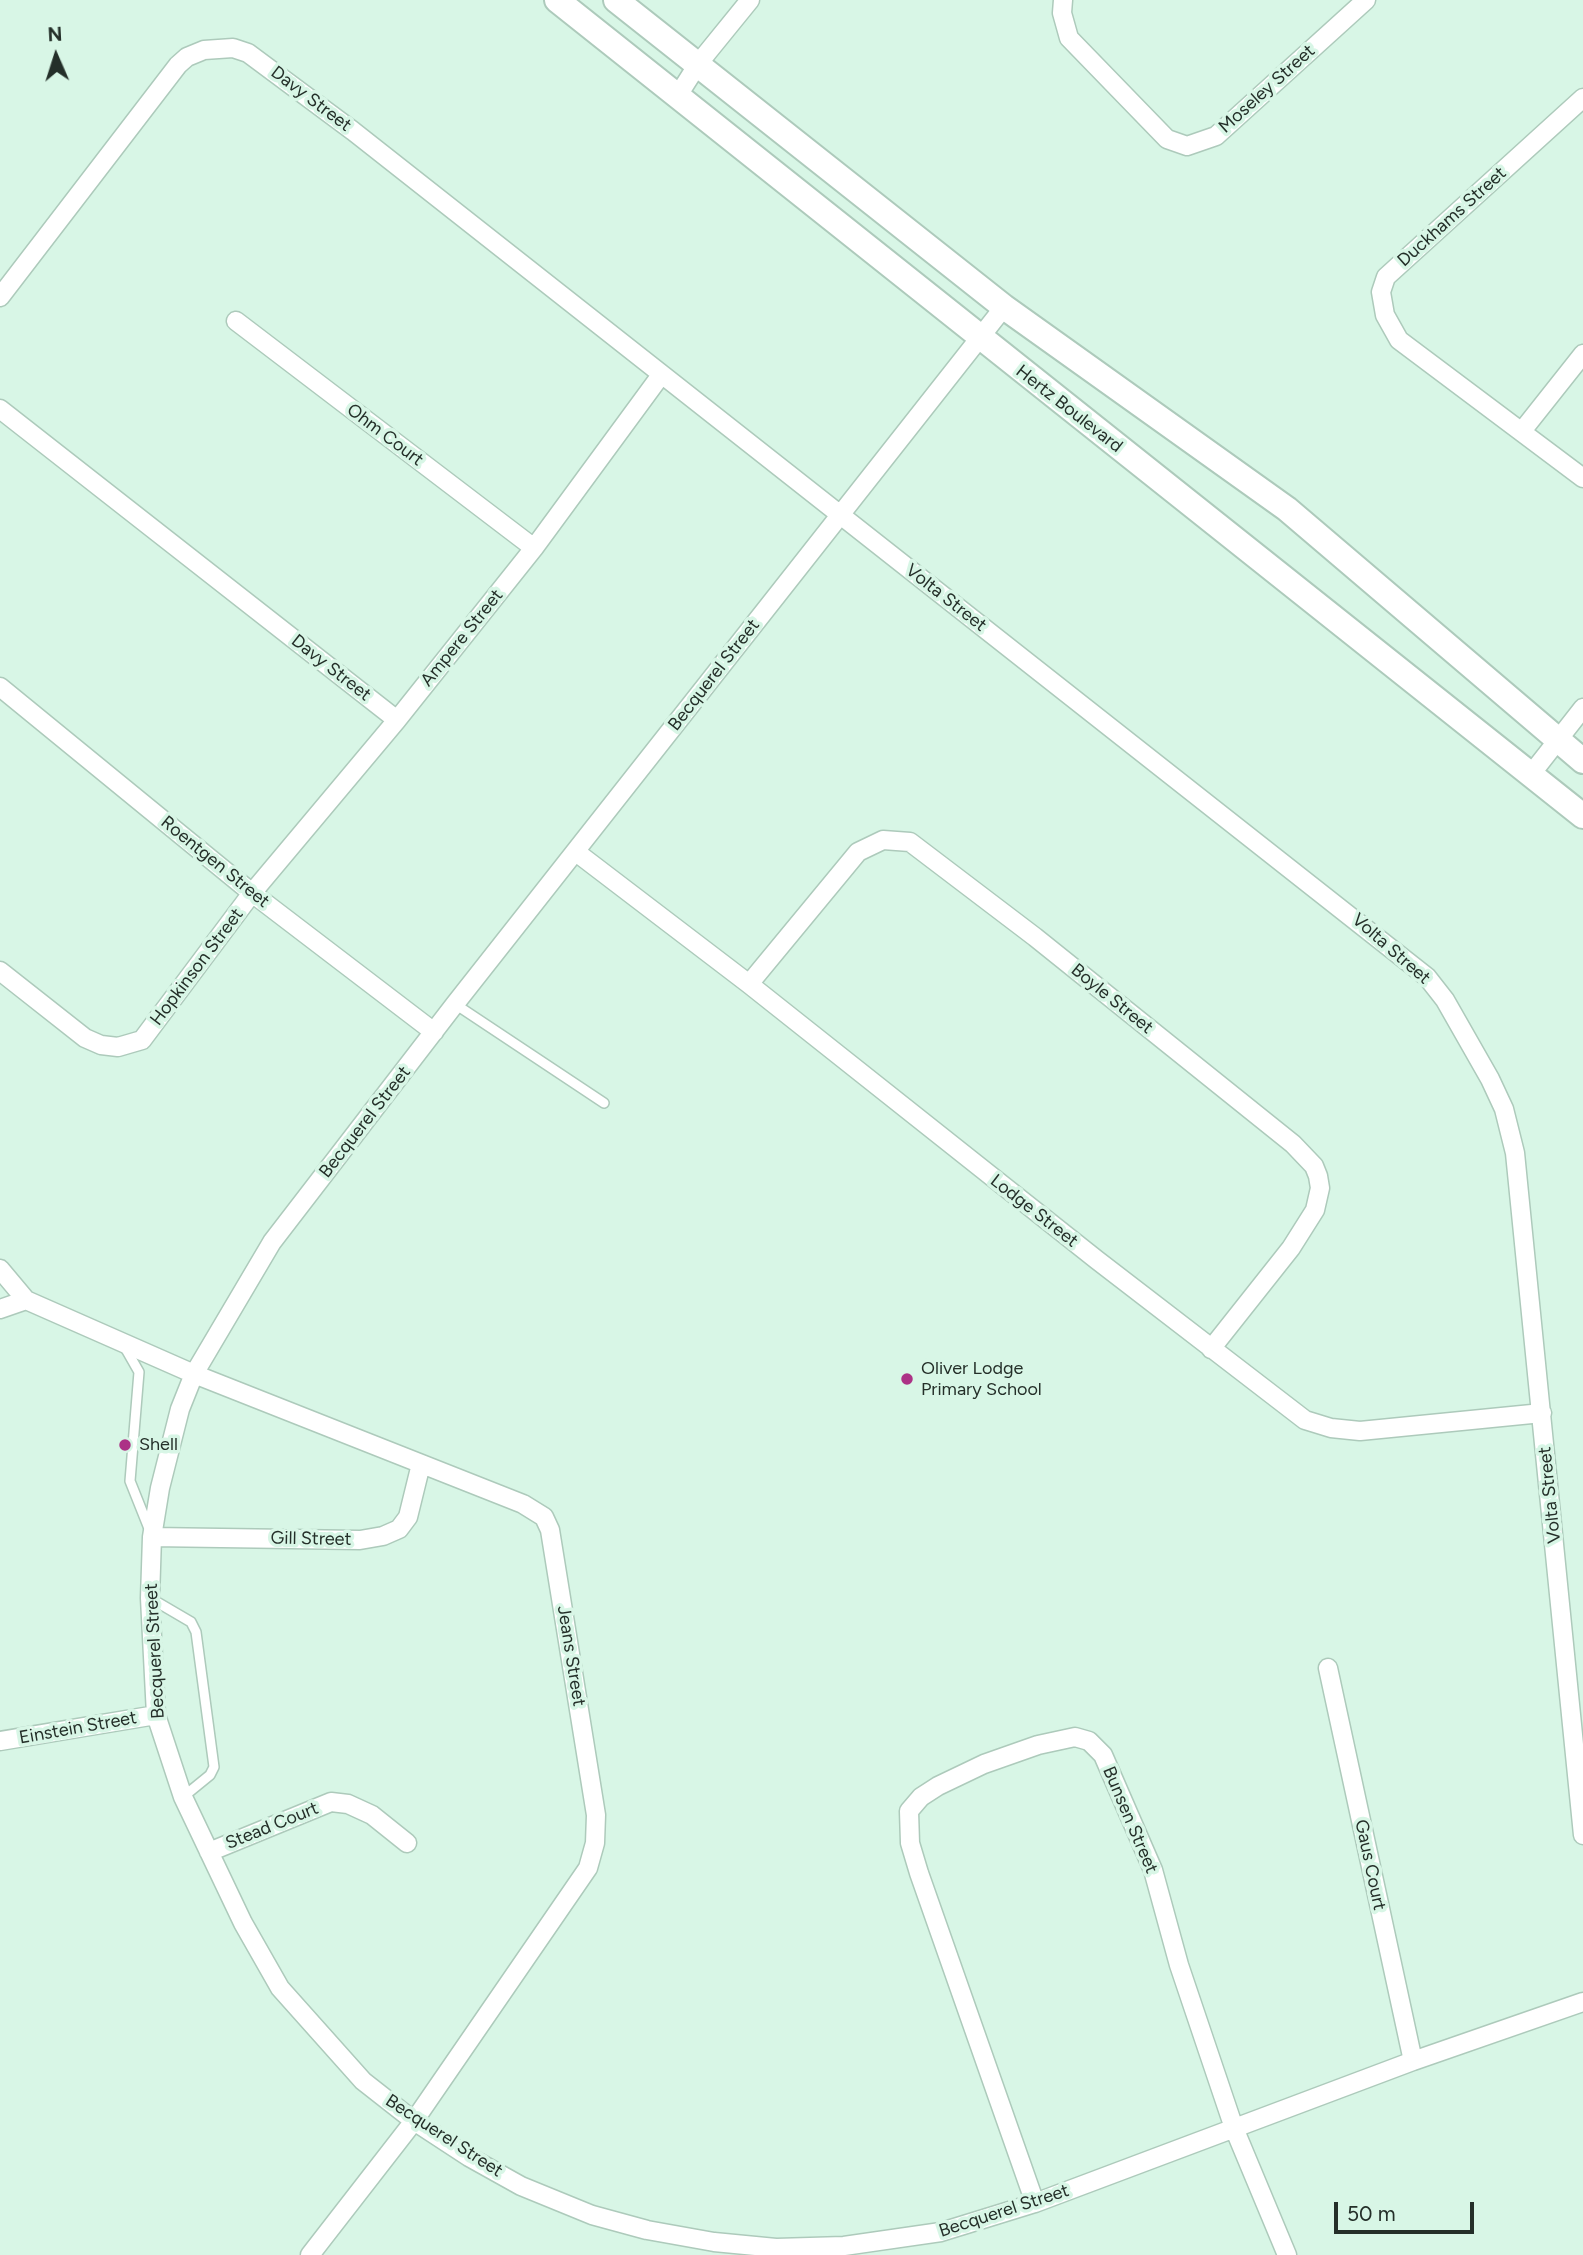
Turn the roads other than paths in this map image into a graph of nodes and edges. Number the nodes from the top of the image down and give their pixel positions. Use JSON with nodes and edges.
{"nodes":[{"id":1,"x":557,"y":0,"type":"edge"},
{"id":2,"x":616,"y":0,"type":"edge"},
{"id":3,"x":750,"y":0,"type":"edge"},
{"id":4,"x":1063,"y":0,"type":"edge"},
{"id":5,"x":1366,"y":0,"type":"edge"},
{"id":6,"x":698,"y":65,"type":"junction"},
{"id":7,"x":677,"y":97,"type":"junction"},
{"id":8,"x":1580,"y":108,"type":"edge"},
{"id":9,"x":0,"y":297,"type":"edge"},
{"id":10,"x":1004,"y":307,"type":"junction"},
{"id":11,"x":236,"y":321,"type":"dead end"},
{"id":12,"x":979,"y":338,"type":"junction"},
{"id":13,"x":1583,"y":354,"type":"edge"},
{"id":14,"x":661,"y":375,"type":"junction"},
{"id":15,"x":0,"y":409,"type":"edge"},
{"id":16,"x":1522,"y":432,"type":"junction"},
{"id":17,"x":1583,"y":478,"type":"edge"},
{"id":18,"x":840,"y":515,"type":"junction"},
{"id":19,"x":534,"y":548,"type":"junction"},
{"id":20,"x":0,"y":687,"type":"edge"},
{"id":21,"x":1583,"y":708,"type":"edge"},
{"id":22,"x":397,"y":720,"type":"junction"},
{"id":23,"x":1556,"y":740,"type":"junction"},
{"id":24,"x":1583,"y":761,"type":"edge"},
{"id":25,"x":1532,"y":773,"type":"junction"},
{"id":26,"x":1583,"y":816,"type":"edge"},
{"id":27,"x":576,"y":852,"type":"junction"},
{"id":28,"x":252,"y":893,"type":"junction"},
{"id":29,"x":0,"y":971,"type":"edge"},
{"id":30,"x":749,"y":984,"type":"junction"},
{"id":31,"x":455,"y":1004,"type":"junction"},
{"id":32,"x":434,"y":1032,"type":"junction"},
{"id":33,"x":604,"y":1103,"type":"dead end"},
{"id":34,"x":0,"y":1269,"type":"edge"},
{"id":35,"x":26,"y":1300,"type":"junction"},
{"id":36,"x":0,"y":1309,"type":"edge"},
{"id":37,"x":122,"y":1342,"type":"junction"},
{"id":38,"x":1211,"y":1349,"type":"junction"},
{"id":39,"x":194,"y":1374,"type":"junction"},
{"id":40,"x":1542,"y":1413,"type":"junction"},
{"id":41,"x":421,"y":1464,"type":"junction"},
{"id":42,"x":152,"y":1537,"type":"junction"},
{"id":43,"x":150,"y":1598,"type":"junction"},
{"id":44,"x":1328,"y":1668,"type":"dead end"},
{"id":45,"x":156,"y":1715,"type":"junction"},
{"id":46,"x":0,"y":1741,"type":"edge"},
{"id":47,"x":183,"y":1797,"type":"junction"},
{"id":48,"x":1583,"y":1835,"type":"edge"},
{"id":49,"x":407,"y":1843,"type":"dead end"},
{"id":50,"x":209,"y":1852,"type":"junction"},
{"id":51,"x":1583,"y":2002,"type":"edge"},
{"id":52,"x":1413,"y":2061,"type":"junction"},
{"id":53,"x":414,"y":2121,"type":"junction"},
{"id":54,"x":1234,"y":2128,"type":"junction"},
{"id":55,"x":1035,"y":2203,"type":"junction"},
{"id":56,"x":310,"y":2255,"type":"edge"},
{"id":57,"x":1287,"y":2255,"type":"edge"}],
"edges":[{"from":1,"to":7,"type":"street","name":"Hertz Boulevard"},
{"from":2,"to":6,"type":"street"},
{"from":3,"to":6,"type":"street"},
{"from":4,"to":5,"type":"street","name":"Moseley Street"},
{"from":6,"to":7,"type":"street"},
{"from":6,"to":10,"type":"street"},
{"from":7,"to":12,"type":"street","name":"Hertz Boulevard"},
{"from":8,"to":16,"type":"street","name":"Duckhams Street"},
{"from":9,"to":14,"type":"street","name":"Davy Street"},
{"from":10,"to":12,"type":"street","name":"Becquerel Street"},
{"from":10,"to":23,"type":"street"},
{"from":11,"to":19,"type":"street","name":"Ohm Court"},
{"from":12,"to":18,"type":"street","name":"Becquerel Street"},
{"from":12,"to":25,"type":"street","name":"Hertz Boulevard"},
{"from":13,"to":16,"type":"street"},
{"from":14,"to":18,"type":"street","name":"Volta Street"},
{"from":14,"to":19,"type":"street","name":"Ampere Street"},
{"from":15,"to":22,"type":"street","name":"Davy Street"},
{"from":16,"to":17,"type":"street","name":"Duckhams Street"},
{"from":18,"to":27,"type":"street","name":"Becquerel Street"},
{"from":18,"to":40,"type":"street","name":"Volta Street"},
{"from":19,"to":22,"type":"street","name":"Ampere Street"},
{"from":20,"to":28,"type":"street","name":"Roentgen Street"},
{"from":21,"to":23,"type":"street"},
{"from":22,"to":28,"type":"street","name":"Ampere Street"},
{"from":23,"to":24,"type":"street"},
{"from":23,"to":25,"type":"street"},
{"from":25,"to":26,"type":"street","name":"Hertz Boulevard"},
{"from":27,"to":30,"type":"street","name":"Lodge Street"},
{"from":27,"to":31,"type":"street","name":"Becquerel Street"},
{"from":28,"to":29,"type":"street","name":"Hopkinson Street"},
{"from":28,"to":32,"type":"street","name":"Roentgen Street"},
{"from":30,"to":38,"type":"street","name":"Lodge Street"},
{"from":30,"to":38,"type":"street","name":"Boyle Street"},
{"from":31,"to":32,"type":"street","name":"Becquerel Street"},
{"from":31,"to":33,"type":"lane"},
{"from":32,"to":39,"type":"street","name":"Becquerel Street"},
{"from":34,"to":35,"type":"street"},
{"from":35,"to":36,"type":"street"},
{"from":35,"to":37,"type":"street"},
{"from":37,"to":39,"type":"street"},
{"from":37,"to":42,"type":"lane"},
{"from":38,"to":40,"type":"street","name":"Lodge Street"},
{"from":39,"to":41,"type":"street","name":"Jeans Street"},
{"from":39,"to":42,"type":"street","name":"Becquerel Street"},
{"from":40,"to":48,"type":"street","name":"Volta Street"},
{"from":41,"to":42,"type":"street","name":"Gill Street"},
{"from":41,"to":53,"type":"street","name":"Jeans Street"},
{"from":42,"to":43,"type":"street","name":"Becquerel Street"},
{"from":43,"to":45,"type":"street","name":"Becquerel Street"},
{"from":43,"to":47,"type":"lane"},
{"from":44,"to":52,"type":"street","name":"Gaus Court"},
{"from":45,"to":46,"type":"street","name":"Einstein Street"},
{"from":45,"to":47,"type":"street","name":"Becquerel Street"},
{"from":47,"to":50,"type":"street","name":"Becquerel Street"},
{"from":49,"to":50,"type":"street","name":"Stead Court"},
{"from":50,"to":53,"type":"street","name":"Becquerel Street"},
{"from":51,"to":52,"type":"street","name":"Becquerel Street"},
{"from":52,"to":54,"type":"street","name":"Becquerel Street"},
{"from":53,"to":55,"type":"street","name":"Becquerel Street"},
{"from":53,"to":56,"type":"street"},
{"from":54,"to":55,"type":"street","name":"Becquerel Street"},
{"from":54,"to":55,"type":"street","name":"Bunsen Street"},
{"from":54,"to":57,"type":"street","name":"Bunsen Street"}]}
